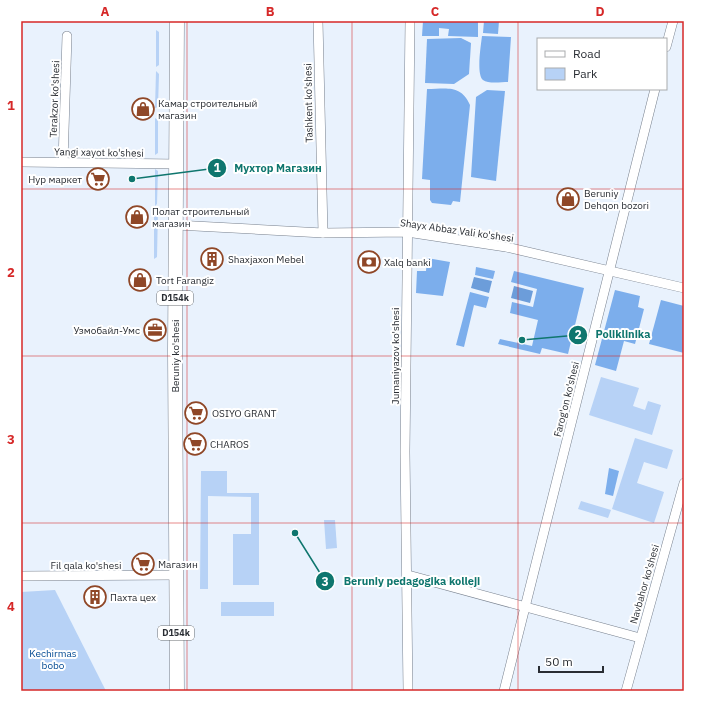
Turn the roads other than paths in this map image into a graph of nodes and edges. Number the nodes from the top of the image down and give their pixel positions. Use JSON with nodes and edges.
{"nodes":[{"id":1,"x":177,"y":21,"type":"edge"},
{"id":2,"x":318,"y":21,"type":"edge"},
{"id":3,"x":410,"y":21,"type":"edge"},
{"id":4,"x":673,"y":21,"type":"edge"},
{"id":5,"x":67,"y":36,"type":"dead end"},
{"id":6,"x":667,"y":43,"type":"edge"},
{"id":7,"x":654,"y":90,"type":"edge"},
{"id":8,"x":21,"y":162,"type":"edge"},
{"id":9,"x":63,"y":162,"type":"junction"},
{"id":10,"x":177,"y":164,"type":"junction"},
{"id":11,"x":176,"y":225,"type":"junction"},
{"id":12,"x":407,"y":232,"type":"junction"},
{"id":13,"x":322,"y":233,"type":"junction"},
{"id":14,"x":610,"y":270,"type":"junction"},
{"id":15,"x":684,"y":288,"type":"edge"},
{"id":16,"x":684,"y":483,"type":"edge"},
{"id":17,"x":176,"y":574,"type":"junction"},
{"id":18,"x":408,"y":575,"type":"junction"},
{"id":19,"x":21,"y":576,"type":"edge"},
{"id":20,"x":525,"y":606,"type":"junction"},
{"id":21,"x":640,"y":638,"type":"junction"},
{"id":22,"x":177,"y":691,"type":"edge"},
{"id":23,"x":408,"y":691,"type":"edge"},
{"id":24,"x":504,"y":691,"type":"edge"},
{"id":25,"x":626,"y":691,"type":"edge"}],
"edges":[{"from":1,"to":10,"type":"main road","name":"Beruniy ko'shesi","number":"D154k"},
{"from":2,"to":13,"type":"street","name":"Tashkent ko'shesi"},
{"from":3,"to":12,"type":"street","name":"Jumaniyazov ko'shesi"},
{"from":4,"to":6,"type":"street"},
{"from":5,"to":9,"type":"street","name":"Terakzor ko'shesi"},
{"from":7,"to":14,"type":"street","name":"Farog'on ko'shesi"},
{"from":8,"to":9,"type":"street","name":"Yangi xayot ko'shesi"},
{"from":9,"to":10,"type":"street","name":"Yangi xayot ko'shesi"},
{"from":10,"to":11,"type":"main road","name":"Beruniy ko'shesi","number":"D154k"},
{"from":11,"to":13,"type":"street","name":"Shayx Abbaz Vali ko'shesi"},
{"from":11,"to":17,"type":"main road","name":"Beruniy ko'shesi","number":"D154k"},
{"from":12,"to":13,"type":"street","name":"Shayx Abbaz Vali ko'shesi"},
{"from":12,"to":14,"type":"street","name":"Shayx Abbaz Vali ko'shesi"},
{"from":12,"to":18,"type":"street","name":"Jumaniyazov ko'shesi"},
{"from":14,"to":15,"type":"street","name":"Shayx Abbaz Vali ko'shesi"},
{"from":14,"to":20,"type":"street","name":"Farog'on ko'shesi"},
{"from":16,"to":21,"type":"street","name":"Navbahor ko'shesi"},
{"from":17,"to":19,"type":"street","name":"Fil qala ko'shesi"},
{"from":17,"to":22,"type":"main road","name":"Beruniy ko'shesi","number":"D154k"},
{"from":18,"to":20,"type":"street"},
{"from":18,"to":23,"type":"street","name":"Jumaniyazov ko'shesi"},
{"from":20,"to":21,"type":"street"},
{"from":20,"to":24,"type":"street","name":"Farog'on ko'shesi"},
{"from":21,"to":25,"type":"street","name":"Navbahor ko'shesi"}]}
